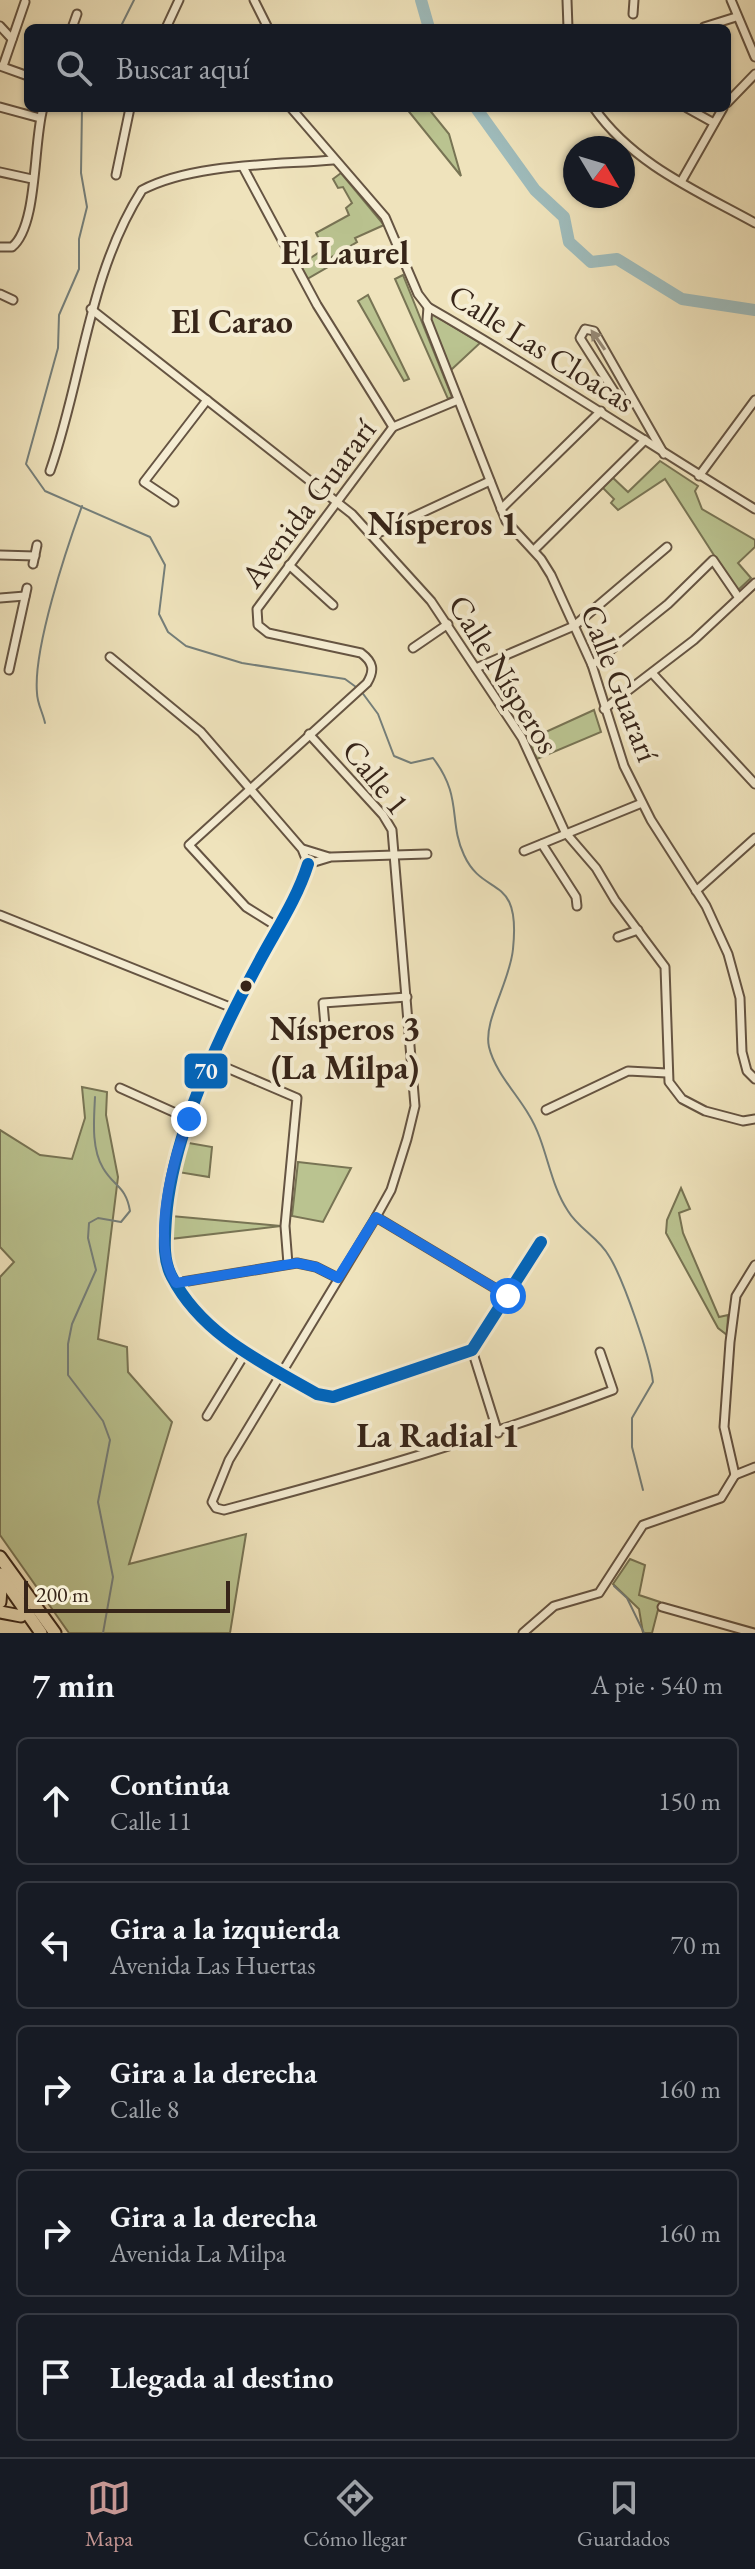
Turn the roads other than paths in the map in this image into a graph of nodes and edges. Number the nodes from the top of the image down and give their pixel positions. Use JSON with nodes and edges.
{"nodes":[{"id":1,"x":179,"y":0,"type":"edge"},
{"id":2,"x":254,"y":0,"type":"edge"},
{"id":3,"x":567,"y":0,"type":"edge"},
{"id":4,"x":634,"y":0,"type":"edge"},
{"id":5,"x":731,"y":0,"type":"edge"},
{"id":6,"x":25,"y":2,"type":"edge"},
{"id":7,"x":77,"y":14,"type":"dead end"},
{"id":8,"x":633,"y":14,"type":"dead end"},
{"id":9,"x":736,"y":17,"type":"junction"},
{"id":10,"x":73,"y":24,"type":"edge"},
{"id":11,"x":168,"y":24,"type":"edge"},
{"id":12,"x":266,"y":24,"type":"edge"},
{"id":13,"x":568,"y":24,"type":"edge"},
{"id":14,"x":714,"y":24,"type":"edge"},
{"id":15,"x":0,"y":26,"type":"edge"},
{"id":16,"x":12,"y":39,"type":"junction"},
{"id":17,"x":755,"y":57,"type":"edge"},
{"id":18,"x":2,"y":66,"type":"edge"},
{"id":19,"x":24,"y":74,"type":"edge"},
{"id":20,"x":755,"y":74,"type":"edge"},
{"id":21,"x":731,"y":99,"type":"edge"},
{"id":22,"x":0,"y":107,"type":"edge"},
{"id":23,"x":42,"y":112,"type":"edge"},
{"id":24,"x":129,"y":112,"type":"edge"},
{"id":25,"x":294,"y":112,"type":"edge"},
{"id":26,"x":597,"y":112,"type":"edge"},
{"id":27,"x":694,"y":112,"type":"edge"},
{"id":28,"x":721,"y":112,"type":"edge"},
{"id":29,"x":40,"y":118,"type":"junction"},
{"id":30,"x":714,"y":123,"type":"junction"},
{"id":31,"x":333,"y":160,"type":"junction"},
{"id":32,"x":243,"y":167,"type":"junction"},
{"id":33,"x":0,"y":172,"type":"edge"},
{"id":34,"x":116,"y":175,"type":"dead end"},
{"id":35,"x":32,"y":179,"type":"junction"},
{"id":36,"x":681,"y":182,"type":"junction"},
{"id":37,"x":755,"y":223,"type":"edge"},
{"id":38,"x":0,"y":247,"type":"edge"},
{"id":39,"x":1,"y":297,"type":"edge"},
{"id":40,"x":13,"y":300,"type":"dead end"},
{"id":41,"x":428,"y":307,"type":"junction"},
{"id":42,"x":91,"y":309,"type":"junction"},
{"id":43,"x":632,"y":397,"type":"junction"},
{"id":44,"x":207,"y":400,"type":"junction"},
{"id":45,"x":458,"y":400,"type":"junction"},
{"id":46,"x":755,"y":400,"type":"edge"},
{"id":47,"x":624,"y":407,"type":"junction"},
{"id":48,"x":601,"y":411,"type":"junction"},
{"id":49,"x":615,"y":419,"type":"junction"},
{"id":50,"x":393,"y":427,"type":"junction"},
{"id":51,"x":645,"y":440,"type":"junction"},
{"id":52,"x":665,"y":456,"type":"junction"},
{"id":53,"x":50,"y":471,"type":"dead end"},
{"id":54,"x":699,"y":476,"type":"junction"},
{"id":55,"x":490,"y":481,"type":"junction"},
{"id":56,"x":755,"y":497,"type":"edge"},
{"id":57,"x":174,"y":502,"type":"dead end"},
{"id":58,"x":337,"y":502,"type":"junction"},
{"id":59,"x":753,"y":507,"type":"edge"},
{"id":60,"x":501,"y":509,"type":"junction"},
{"id":61,"x":374,"y":535,"type":"junction"},
{"id":62,"x":37,"y":545,"type":"dead end"},
{"id":63,"x":667,"y":547,"type":"dead end"},
{"id":64,"x":534,"y":550,"type":"junction"},
{"id":65,"x":0,"y":555,"type":"edge"},
{"id":66,"x":289,"y":565,"type":"junction"},
{"id":67,"x":755,"y":583,"type":"edge"},
{"id":68,"x":0,"y":598,"type":"edge"},
{"id":69,"x":739,"y":598,"type":"junction"},
{"id":70,"x":333,"y":605,"type":"dead end"},
{"id":71,"x":448,"y":624,"type":"junction"},
{"id":72,"x":574,"y":626,"type":"junction"},
{"id":73,"x":413,"y":648,"type":"dead end"},
{"id":74,"x":0,"y":656,"type":"edge"},
{"id":75,"x":12,"y":657,"type":"junction"},
{"id":76,"x":110,"y":657,"type":"dead end"},
{"id":77,"x":592,"y":665,"type":"junction"},
{"id":78,"x":476,"y":668,"type":"junction"},
{"id":79,"x":9,"y":670,"type":"dead end"},
{"id":80,"x":652,"y":673,"type":"junction"},
{"id":81,"x":604,"y":709,"type":"junction"},
{"id":82,"x":309,"y":734,"type":"junction"},
{"id":83,"x":755,"y":784,"type":"edge"},
{"id":84,"x":249,"y":789,"type":"junction"},
{"id":85,"x":642,"y":803,"type":"junction"},
{"id":86,"x":567,"y":834,"type":"junction"},
{"id":87,"x":755,"y":838,"type":"edge"},
{"id":88,"x":542,"y":844,"type":"junction"},
{"id":89,"x":302,"y":849,"type":"junction"},
{"id":90,"x":524,"y":851,"type":"dead end"},
{"id":91,"x":427,"y":854,"type":"dead end"},
{"id":92,"x":396,"y":855,"type":"junction"},
{"id":93,"x":331,"y":857,"type":"junction"},
{"id":94,"x":308,"y":864,"type":"junction"},
{"id":95,"x":696,"y":891,"type":"junction"},
{"id":96,"x":577,"y":906,"type":"dead end"},
{"id":97,"x":0,"y":915,"type":"edge"},
{"id":98,"x":278,"y":927,"type":"junction"},
{"id":99,"x":638,"y":930,"type":"junction"},
{"id":100,"x":618,"y":937,"type":"dead end"},
{"id":101,"x":407,"y":997,"type":"junction"},
{"id":102,"x":235,"y":1009,"type":"junction"},
{"id":103,"x":326,"y":1037,"type":"dead end"},
{"id":104,"x":213,"y":1062,"type":"junction"},
{"id":105,"x":667,"y":1073,"type":"junction"},
{"id":106,"x":755,"y":1079,"type":"edge"},
{"id":107,"x":120,"y":1088,"type":"dead end"},
{"id":108,"x":546,"y":1110,"type":"dead end"},
{"id":109,"x":189,"y":1119,"type":"junction"},
{"id":110,"x":755,"y":1119,"type":"edge"},
{"id":111,"x":376,"y":1217,"type":"junction"},
{"id":112,"x":541,"y":1242,"type":"dead end"},
{"id":113,"x":288,"y":1264,"type":"junction"},
{"id":114,"x":755,"y":1265,"type":"edge"},
{"id":115,"x":338,"y":1278,"type":"junction"},
{"id":116,"x":176,"y":1283,"type":"junction"},
{"id":117,"x":508,"y":1296,"type":"junction"},
{"id":118,"x":472,"y":1350,"type":"junction"},
{"id":119,"x":246,"y":1352,"type":"junction"},
{"id":120,"x":600,"y":1352,"type":"dead end"},
{"id":121,"x":281,"y":1374,"type":"junction"},
{"id":122,"x":207,"y":1416,"type":"dead end"},
{"id":123,"x":498,"y":1433,"type":"junction"},
{"id":124,"x":755,"y":1467,"type":"edge"},
{"id":125,"x":735,"y":1475,"type":"junction"},
{"id":126,"x":0,"y":1557,"type":"edge"},
{"id":127,"x":0,"y":1565,"type":"edge"},
{"id":128,"x":0,"y":1574,"type":"edge"},
{"id":129,"x":6,"y":1596,"type":"edge"},
{"id":130,"x":662,"y":1607,"type":"dead end"},
{"id":131,"x":0,"y":1612,"type":"edge"},
{"id":132,"x":21,"y":1616,"type":"junction"},
{"id":133,"x":48,"y":1630,"type":"edge"},
{"id":134,"x":33,"y":1633,"type":"edge"},
{"id":135,"x":523,"y":1633,"type":"edge"},
{"id":136,"x":754,"y":1633,"type":"edge"}],
"edges":[{"from":1,"to":11,"type":"street"},
{"from":2,"to":12,"type":"street"},
{"from":3,"to":13,"type":"street"},
{"from":4,"to":8,"type":"street"},
{"from":5,"to":9,"type":"street"},
{"from":6,"to":16,"type":"street"},
{"from":7,"to":10,"type":"street"},
{"from":9,"to":14,"type":"street"},
{"from":9,"to":17,"type":"street"},
{"from":15,"to":16,"type":"street"},
{"from":16,"to":18,"type":"street"},
{"from":18,"to":19,"type":"street"},
{"from":20,"to":21,"type":"street"},
{"from":22,"to":29,"type":"street"},
{"from":23,"to":29,"type":"street"},
{"from":24,"to":34,"type":"street"},
{"from":25,"to":31,"type":"street","name":"Calle Las Cloacas"},
{"from":26,"to":36,"type":"street"},
{"from":27,"to":30,"type":"street"},
{"from":28,"to":30,"type":"street"},
{"from":29,"to":35,"type":"street"},
{"from":30,"to":36,"type":"street"},
{"from":31,"to":32,"type":"street"},
{"from":31,"to":41,"type":"street","name":"Calle Las Cloacas"},
{"from":32,"to":42,"type":"street"},
{"from":32,"to":50,"type":"street"},
{"from":33,"to":35,"type":"street"},
{"from":35,"to":38,"type":"street"},
{"from":36,"to":37,"type":"street"},
{"from":39,"to":40,"type":"street"},
{"from":41,"to":45,"type":"street","name":"Calle Guararí"},
{"from":41,"to":48,"type":"street","name":"Calle Las Cloacas"},
{"from":42,"to":44,"type":"street","name":"Calle Nísperos"},
{"from":42,"to":53,"type":"street"},
{"from":43,"to":47,"type":"street"},
{"from":43,"to":47,"type":"street","one_way":true},
{"from":43,"to":52,"type":"street"},
{"from":44,"to":57,"type":"street"},
{"from":44,"to":58,"type":"street","name":"Calle Nísperos"},
{"from":45,"to":50,"type":"street","name":"Avenida Guararí"},
{"from":45,"to":55,"type":"street","name":"Calle Guararí"},
{"from":46,"to":54,"type":"street"},
{"from":47,"to":49,"type":"street"},
{"from":48,"to":49,"type":"street","name":"Calle Las Cloacas"},
{"from":48,"to":60,"type":"street"},
{"from":49,"to":51,"type":"street","name":"Calle Las Cloacas"},
{"from":50,"to":58,"type":"street","name":"Avenida Guararí"},
{"from":51,"to":52,"type":"street","name":"Calle Las Cloacas"},
{"from":51,"to":64,"type":"street"},
{"from":52,"to":54,"type":"street","name":"Calle Las Cloacas"},
{"from":54,"to":59,"type":"street","name":"Calle Las Cloacas"},
{"from":55,"to":60,"type":"street","name":"Calle Guararí"},
{"from":55,"to":61,"type":"street"},
{"from":56,"to":59,"type":"street"},
{"from":58,"to":61,"type":"street","name":"Calle Nísperos"},
{"from":58,"to":66,"type":"street","name":"Avenida Guararí"},
{"from":60,"to":64,"type":"street","name":"Calle Guararí"},
{"from":61,"to":71,"type":"street","name":"Calle Nísperos"},
{"from":62,"to":65,"type":"street"},
{"from":63,"to":72,"type":"street"},
{"from":64,"to":72,"type":"street","name":"Calle Guararí"},
{"from":66,"to":70,"type":"street"},
{"from":66,"to":82,"type":"street","name":"Avenida Guararí"},
{"from":67,"to":69,"type":"street"},
{"from":68,"to":75,"type":"street"},
{"from":69,"to":77,"type":"street"},
{"from":69,"to":80,"type":"street"},
{"from":71,"to":73,"type":"street"},
{"from":71,"to":78,"type":"street","name":"Calle Nísperos"},
{"from":72,"to":77,"type":"street","name":"Calle Guararí"},
{"from":72,"to":78,"type":"street"},
{"from":74,"to":75,"type":"street"},
{"from":75,"to":79,"type":"street"},
{"from":76,"to":84,"type":"street"},
{"from":77,"to":81,"type":"street","name":"Calle Guararí"},
{"from":78,"to":86,"type":"street","name":"Calle Nísperos"},
{"from":80,"to":81,"type":"street"},
{"from":80,"to":83,"type":"street"},
{"from":81,"to":85,"type":"street","name":"Calle Guararí"},
{"from":82,"to":84,"type":"street","name":"Avenida Guararí"},
{"from":82,"to":92,"type":"street","name":"Calle 1"},
{"from":84,"to":89,"type":"street"},
{"from":84,"to":98,"type":"street","name":"Avenida Guararí"},
{"from":85,"to":86,"type":"street"},
{"from":85,"to":95,"type":"street","name":"Calle Guararí"},
{"from":86,"to":88,"type":"street"},
{"from":86,"to":99,"type":"street","name":"Calle Nísperos"},
{"from":87,"to":95,"type":"street"},
{"from":88,"to":90,"type":"street"},
{"from":88,"to":96,"type":"street"},
{"from":89,"to":93,"type":"street"},
{"from":89,"to":94,"type":"street"},
{"from":91,"to":92,"type":"street"},
{"from":92,"to":93,"type":"street"},
{"from":92,"to":101,"type":"street","name":"Calle 1"},
{"from":93,"to":94,"type":"street"},
{"from":94,"to":98,"type":"street"},
{"from":95,"to":106,"type":"street","name":"Calle Guararí"},
{"from":97,"to":102,"type":"street"},
{"from":98,"to":102,"type":"street"},
{"from":99,"to":100,"type":"street"},
{"from":99,"to":105,"type":"street","name":"Calle Nísperos"},
{"from":101,"to":103,"type":"street"},
{"from":101,"to":111,"type":"street","name":"Calle 1"},
{"from":102,"to":104,"type":"street"},
{"from":104,"to":109,"type":"street"},
{"from":104,"to":113,"type":"street"},
{"from":105,"to":108,"type":"street"},
{"from":105,"to":110,"type":"street"},
{"from":107,"to":109,"type":"street"},
{"from":109,"to":116,"type":"street"},
{"from":111,"to":115,"type":"street","name":"Calle 1"},
{"from":111,"to":117,"type":"street"},
{"from":112,"to":117,"type":"street"},
{"from":113,"to":115,"type":"street"},
{"from":113,"to":116,"type":"street"},
{"from":114,"to":125,"type":"street"},
{"from":115,"to":121,"type":"street","name":"Calle 1"},
{"from":116,"to":119,"type":"street"},
{"from":117,"to":118,"type":"street"},
{"from":118,"to":121,"type":"street"},
{"from":118,"to":123,"type":"street"},
{"from":119,"to":121,"type":"street"},
{"from":119,"to":122,"type":"street"},
{"from":120,"to":123,"type":"street"},
{"from":121,"to":123,"type":"street","name":"Calle 1"},
{"from":124,"to":125,"type":"street"},
{"from":125,"to":135,"type":"street"},
{"from":126,"to":133,"type":"main road"},
{"from":127,"to":129,"type":"main road"},
{"from":128,"to":129,"type":"main road"},
{"from":129,"to":132,"type":"main road"},
{"from":129,"to":133,"type":"main road"},
{"from":130,"to":136,"type":"street"},
{"from":131,"to":132,"type":"main road"},
{"from":132,"to":134,"type":"main road"}]}
